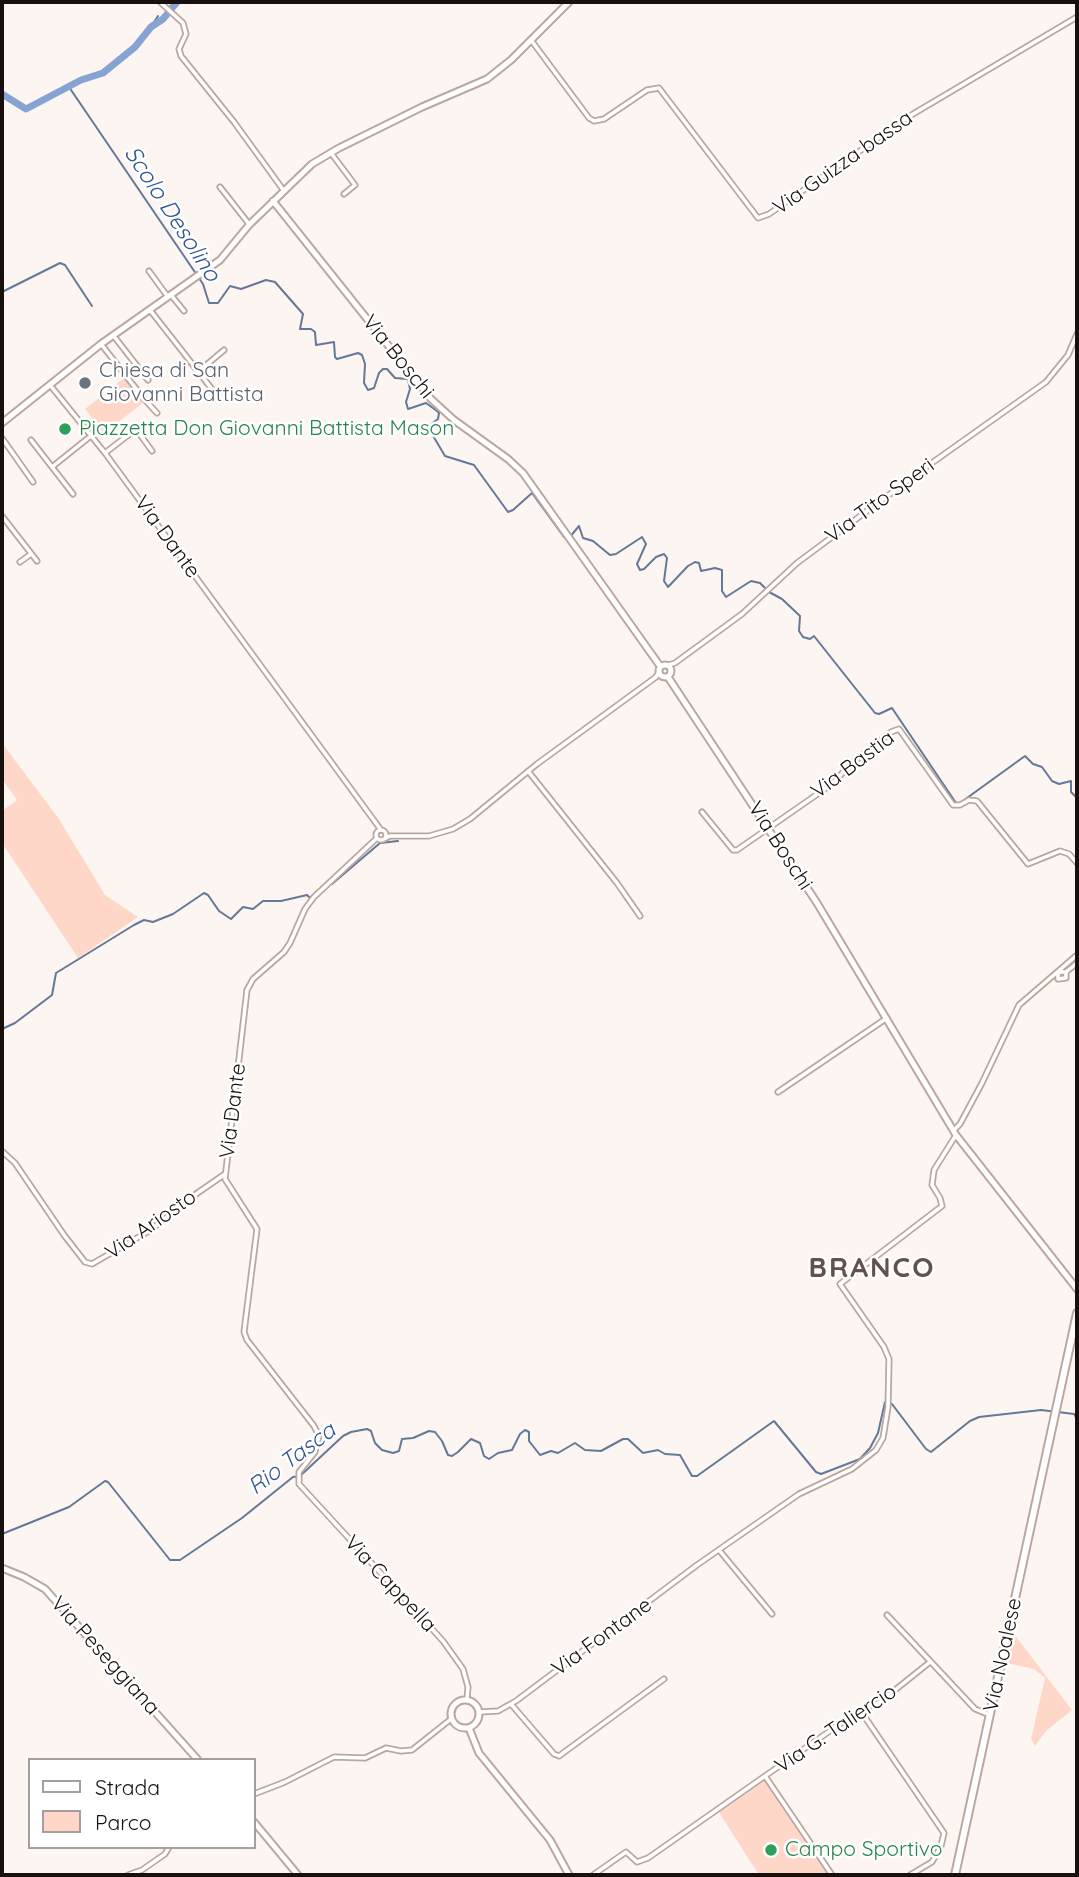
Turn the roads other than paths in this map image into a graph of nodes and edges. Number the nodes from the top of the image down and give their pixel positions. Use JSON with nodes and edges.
{"nodes":[{"id":1,"x":160,"y":2,"type":"edge"},
{"id":2,"x":569,"y":2,"type":"edge"},
{"id":3,"x":1077,"y":17,"type":"edge"},
{"id":4,"x":531,"y":40,"type":"junction"},
{"id":5,"x":331,"y":153,"type":"junction"},
{"id":6,"x":220,"y":187,"type":"dead end"},
{"id":7,"x":284,"y":191,"type":"junction"},
{"id":8,"x":345,"y":194,"type":"dead end"},
{"id":9,"x":273,"y":201,"type":"junction"},
{"id":10,"x":250,"y":225,"type":"junction"},
{"id":11,"x":149,"y":271,"type":"dead end"},
{"id":12,"x":169,"y":296,"type":"junction"},
{"id":13,"x":150,"y":310,"type":"junction"},
{"id":14,"x":184,"y":311,"type":"dead end"},
{"id":15,"x":1077,"y":334,"type":"edge"},
{"id":16,"x":113,"y":335,"type":"junction"},
{"id":17,"x":101,"y":344,"type":"junction"},
{"id":18,"x":1072,"y":346,"type":"junction"},
{"id":19,"x":224,"y":350,"type":"dead end"},
{"id":20,"x":1077,"y":352,"type":"edge"},
{"id":21,"x":198,"y":372,"type":"junction"},
{"id":22,"x":148,"y":380,"type":"dead end"},
{"id":23,"x":50,"y":385,"type":"junction"},
{"id":24,"x":215,"y":393,"type":"dead end"},
{"id":25,"x":158,"y":412,"type":"dead end"},
{"id":26,"x":2,"y":424,"type":"edge"},
{"id":27,"x":92,"y":435,"type":"junction"},
{"id":28,"x":2,"y":438,"type":"edge"},
{"id":29,"x":31,"y":440,"type":"dead end"},
{"id":30,"x":152,"y":451,"type":"dead end"},
{"id":31,"x":105,"y":453,"type":"junction"},
{"id":32,"x":52,"y":467,"type":"junction"},
{"id":33,"x":33,"y":482,"type":"dead end"},
{"id":34,"x":73,"y":494,"type":"dead end"},
{"id":35,"x":2,"y":516,"type":"edge"},
{"id":36,"x":31,"y":554,"type":"junction"},
{"id":37,"x":37,"y":561,"type":"dead end"},
{"id":38,"x":20,"y":562,"type":"dead end"},
{"id":39,"x":672,"y":666,"type":"junction"},
{"id":40,"x":661,"y":674,"type":"junction"},
{"id":41,"x":528,"y":771,"type":"junction"},
{"id":42,"x":702,"y":812,"type":"dead end"},
{"id":43,"x":769,"y":830,"type":"junction"},
{"id":44,"x":381,"y":831,"type":"junction"},
{"id":45,"x":390,"y":836,"type":"junction"},
{"id":46,"x":377,"y":838,"type":"junction"},
{"id":47,"x":384,"y":839,"type":"junction"},
{"id":48,"x":1077,"y":863,"type":"edge"},
{"id":49,"x":640,"y":916,"type":"dead end"},
{"id":50,"x":1077,"y":955,"type":"edge"},
{"id":51,"x":1077,"y":963,"type":"edge"},
{"id":52,"x":1066,"y":972,"type":"dead end"},
{"id":53,"x":887,"y":1018,"type":"junction"},
{"id":54,"x":778,"y":1092,"type":"dead end"},
{"id":55,"x":954,"y":1133,"type":"junction"},
{"id":56,"x":2,"y":1152,"type":"edge"},
{"id":57,"x":225,"y":1174,"type":"junction"},
{"id":58,"x":1074,"y":1283,"type":"edge"},
{"id":59,"x":1077,"y":1296,"type":"edge"},
{"id":60,"x":1077,"y":1313,"type":"edge"},
{"id":61,"x":1076,"y":1322,"type":"edge"},
{"id":62,"x":298,"y":1476,"type":"joint"},
{"id":63,"x":719,"y":1550,"type":"junction"},
{"id":64,"x":2,"y":1568,"type":"edge"},
{"id":65,"x":772,"y":1615,"type":"dead end"},
{"id":66,"x":887,"y":1615,"type":"dead end"},
{"id":67,"x":930,"y":1662,"type":"junction"},
{"id":68,"x":664,"y":1679,"type":"dead end"},
{"id":69,"x":467,"y":1699,"type":"junction"},
{"id":70,"x":511,"y":1704,"type":"junction"},
{"id":71,"x":860,"y":1710,"type":"junction"},
{"id":72,"x":480,"y":1712,"type":"junction"},
{"id":73,"x":990,"y":1715,"type":"junction"},
{"id":74,"x":451,"y":1720,"type":"junction"},
{"id":75,"x":469,"y":1728,"type":"junction"},
{"id":76,"x":196,"y":1758,"type":"edge"},
{"id":77,"x":765,"y":1776,"type":"junction"},
{"id":78,"x":256,"y":1793,"type":"edge"},
{"id":79,"x":256,"y":1824,"type":"edge"},
{"id":80,"x":168,"y":1849,"type":"edge"},
{"id":81,"x":142,"y":1870,"type":"junction"},
{"id":82,"x":831,"y":1873,"type":"edge"},
{"id":83,"x":128,"y":1875,"type":"edge"},
{"id":84,"x":145,"y":1875,"type":"edge"},
{"id":85,"x":299,"y":1875,"type":"edge"},
{"id":86,"x":569,"y":1875,"type":"edge"},
{"id":87,"x":593,"y":1875,"type":"edge"},
{"id":88,"x":824,"y":1875,"type":"edge"},
{"id":89,"x":910,"y":1875,"type":"edge"},
{"id":90,"x":955,"y":1875,"type":"edge"}],
"edges":[{"from":1,"to":7,"type":"street"},
{"from":2,"to":4,"type":"street"},
{"from":3,"to":4,"type":"street","name":"Via Guizza bassa"},
{"from":4,"to":5,"type":"street"},
{"from":5,"to":7,"type":"street"},
{"from":5,"to":8,"type":"street"},
{"from":6,"to":10,"type":"street"},
{"from":7,"to":9,"type":"street"},
{"from":9,"to":10,"type":"street"},
{"from":9,"to":40,"type":"street","name":"Via Boschi"},
{"from":10,"to":12,"type":"street"},
{"from":11,"to":12,"type":"street"},
{"from":12,"to":13,"type":"street"},
{"from":12,"to":14,"type":"street"},
{"from":13,"to":16,"type":"street"},
{"from":13,"to":21,"type":"street"},
{"from":15,"to":18,"type":"street","name":"Via Tito Speri"},
{"from":16,"to":17,"type":"street"},
{"from":16,"to":22,"type":"street"},
{"from":17,"to":23,"type":"street"},
{"from":17,"to":25,"type":"street"},
{"from":18,"to":20,"type":"street"},
{"from":18,"to":39,"type":"street","name":"Via Tito Speri"},
{"from":19,"to":21,"type":"street"},
{"from":21,"to":24,"type":"street"},
{"from":23,"to":26,"type":"street"},
{"from":23,"to":27,"type":"street","name":"Via Dante"},
{"from":27,"to":31,"type":"street","name":"Via Dante"},
{"from":27,"to":32,"type":"street"},
{"from":28,"to":33,"type":"street"},
{"from":29,"to":32,"type":"street"},
{"from":30,"to":31,"type":"street"},
{"from":31,"to":44,"type":"street","name":"Via Dante"},
{"from":32,"to":34,"type":"street"},
{"from":35,"to":36,"type":"street"},
{"from":36,"to":37,"type":"street"},
{"from":36,"to":38,"type":"street"},
{"from":39,"to":40,"type":"street"},
{"from":39,"to":40,"type":"street"},
{"from":40,"to":41,"type":"street"},
{"from":40,"to":43,"type":"street","name":"Via Boschi"},
{"from":41,"to":45,"type":"street"},
{"from":41,"to":49,"type":"street"},
{"from":42,"to":43,"type":"street"},
{"from":43,"to":48,"type":"street","name":"Via Bastia"},
{"from":43,"to":53,"type":"street","name":"Via Boschi"},
{"from":44,"to":45,"type":"street"},
{"from":44,"to":46,"type":"street"},
{"from":44,"to":47,"type":"street"},
{"from":45,"to":47,"type":"street"},
{"from":46,"to":47,"type":"street"},
{"from":46,"to":57,"type":"street","name":"Via Dante"},
{"from":50,"to":55,"type":"street"},
{"from":51,"to":52,"type":"street"},
{"from":53,"to":54,"type":"street"},
{"from":53,"to":55,"type":"street","name":"Via Boschi"},
{"from":55,"to":58,"type":"street","name":"Via Boschi"},
{"from":55,"to":63,"type":"street","name":"Via Fontane"},
{"from":56,"to":57,"type":"street","name":"Via Ariosto"},
{"from":57,"to":62,"type":"street","name":"Via Dante"},
{"from":58,"to":59,"type":"street","name":"Via Boschi"},
{"from":60,"to":61,"type":"main road","name":"Via Noalese"},
{"from":61,"to":73,"type":"main road","name":"Via Noalese"},
{"from":62,"to":69,"type":"street","name":"Via Cappella"},
{"from":63,"to":65,"type":"street"},
{"from":63,"to":70,"type":"street","name":"Via Fontane"},
{"from":64,"to":76,"type":"street","name":"Via Peseggiana"},
{"from":66,"to":67,"type":"street"},
{"from":67,"to":71,"type":"street","name":"Via G. Taliercio"},
{"from":67,"to":73,"type":"street"},
{"from":68,"to":70,"type":"street"},
{"from":69,"to":72,"type":"street"},
{"from":69,"to":74,"type":"street"},
{"from":70,"to":72,"type":"street","name":"Via Fontane"},
{"from":71,"to":77,"type":"street","name":"Via G. Taliercio"},
{"from":71,"to":89,"type":"street"},
{"from":72,"to":75,"type":"street"},
{"from":73,"to":90,"type":"main road","name":"Via Noalese"},
{"from":74,"to":75,"type":"street"},
{"from":74,"to":78,"type":"street"},
{"from":75,"to":86,"type":"street"},
{"from":77,"to":82,"type":"street","name":"Via G. Taliercio"},
{"from":77,"to":87,"type":"street"},
{"from":79,"to":85,"type":"street"},
{"from":80,"to":81,"type":"street"},
{"from":81,"to":83,"type":"street"},
{"from":81,"to":84,"type":"street"},
{"from":82,"to":88,"type":"street","name":"Via G. Taliercio"}]}
